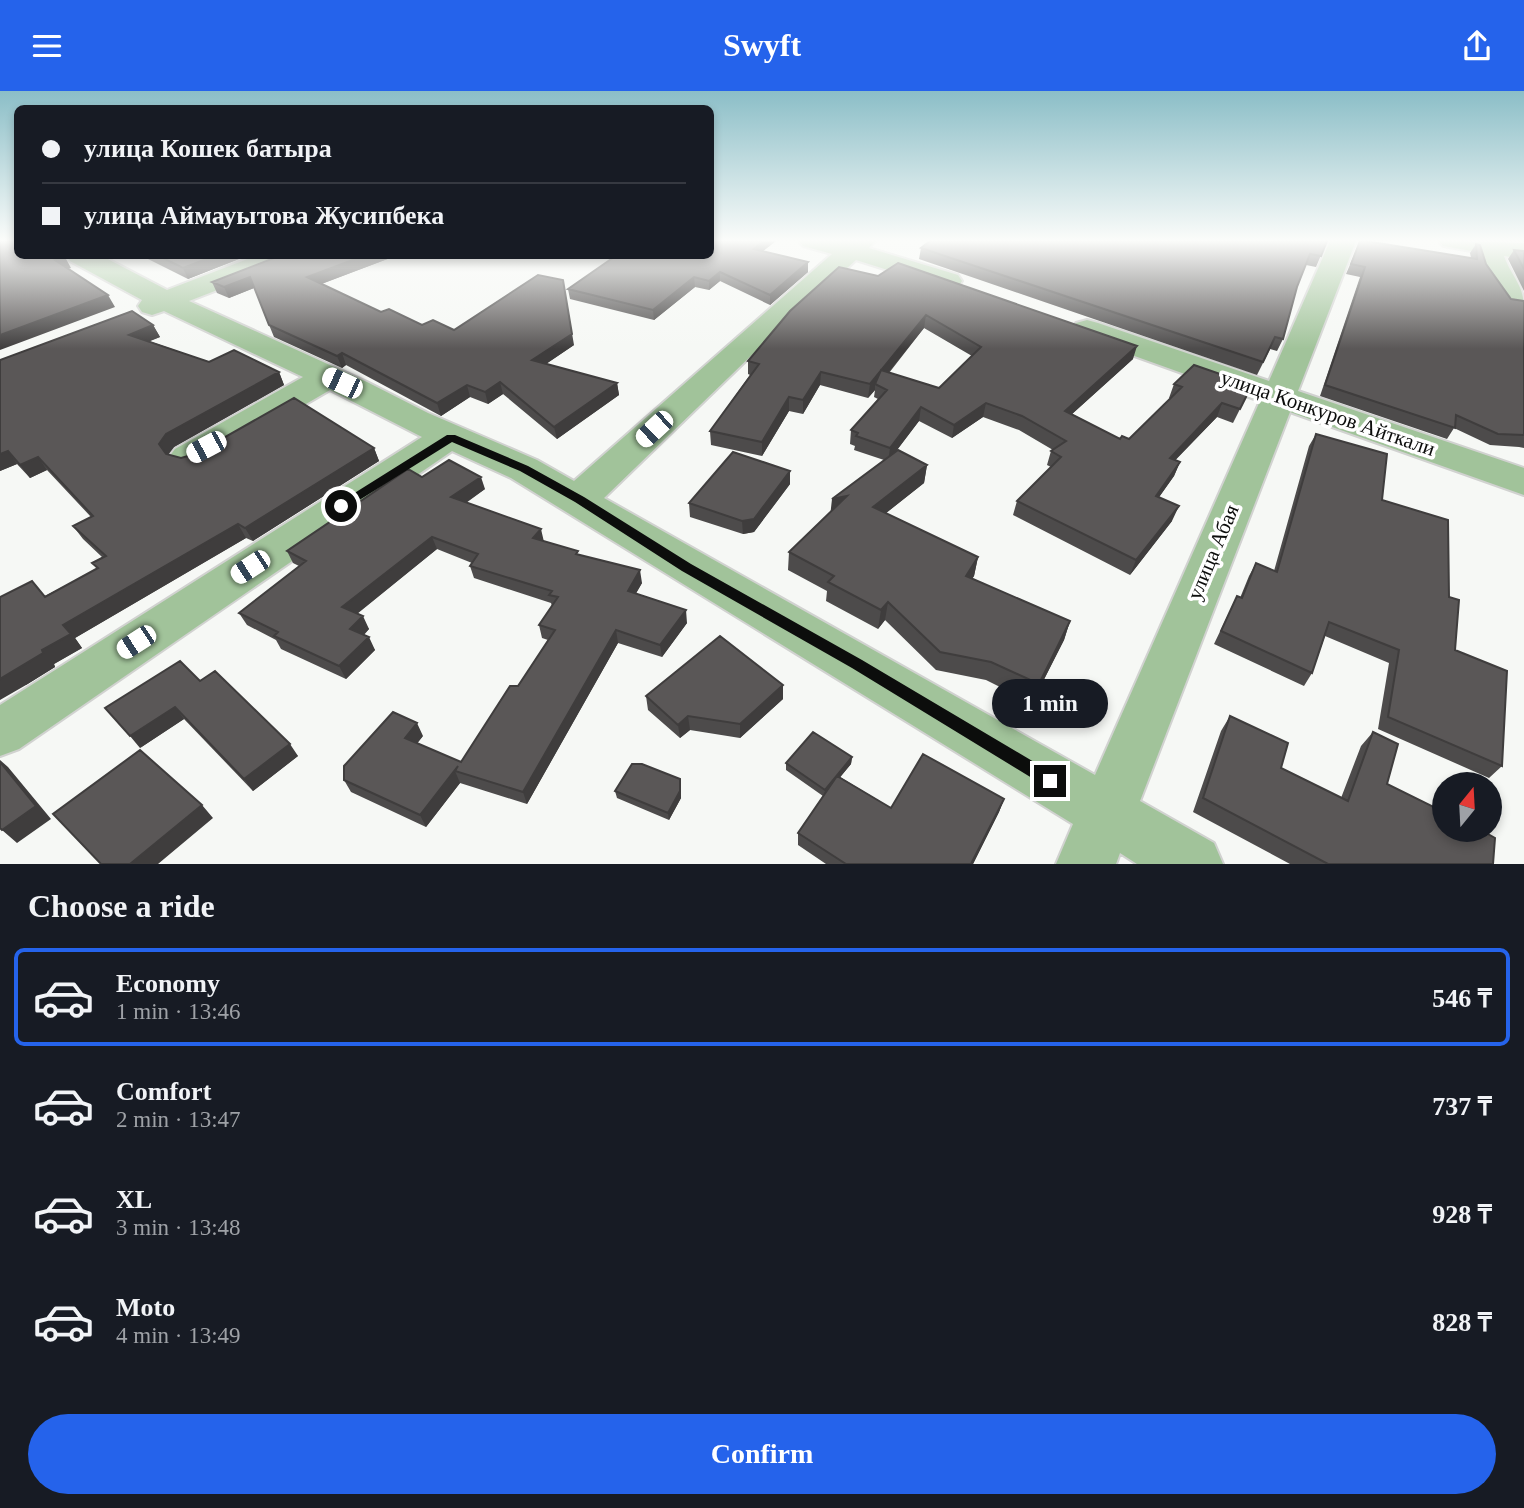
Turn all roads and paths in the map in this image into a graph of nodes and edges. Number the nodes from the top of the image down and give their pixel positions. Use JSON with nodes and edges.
{"nodes":[{"id":1,"x":120,"y":277,"type":"edge"},
{"id":2,"x":227,"y":277,"type":"edge"},
{"id":3,"x":820,"y":277,"type":"edge"},
{"id":4,"x":941,"y":277,"type":"edge"},
{"id":5,"x":1326,"y":277,"type":"edge"},
{"id":6,"x":1500,"y":277,"type":"edge"},
{"id":7,"x":973,"y":289,"type":"edge"},
{"id":8,"x":165,"y":301,"type":"junction"},
{"id":9,"x":1517,"y":302,"type":"edge"},
{"id":10,"x":127,"y":316,"type":"edge"},
{"id":11,"x":1062,"y":320,"type":"edge"},
{"id":12,"x":328,"y":377,"type":"junction"},
{"id":13,"x":1279,"y":396,"type":"junction"},
{"id":14,"x":451,"y":437,"type":"junction"},
{"id":15,"x":188,"y":457,"type":"edge"},
{"id":16,"x":1524,"y":481,"type":"edge"},
{"id":17,"x":579,"y":499,"type":"junction"},
{"id":18,"x":0,"y":733,"type":"edge"},
{"id":19,"x":1105,"y":812,"type":"junction"},
{"id":20,"x":1086,"y":864,"type":"edge"},
{"id":21,"x":1193,"y":864,"type":"edge"}],
"edges":[{"from":1,"to":8,"type":"street"},
{"from":2,"to":8,"type":"street"},
{"from":3,"to":17,"type":"street"},
{"from":4,"to":7,"type":"street"},
{"from":5,"to":13,"type":"street","name":"улица Абая"},
{"from":6,"to":9,"type":"street"},
{"from":8,"to":10,"type":"street"},
{"from":8,"to":12,"type":"street"},
{"from":11,"to":13,"type":"street","name":"улица Конкуров Айткали"},
{"from":12,"to":14,"type":"street"},
{"from":12,"to":15,"type":"street"},
{"from":13,"to":16,"type":"street","name":"улица Конкуров Айткали"},
{"from":13,"to":19,"type":"street","name":"улица Абая"},
{"from":14,"to":17,"type":"street"},
{"from":14,"to":18,"type":"street"},
{"from":17,"to":19,"type":"street"},
{"from":19,"to":20,"type":"street","name":"улица Абая"},
{"from":19,"to":21,"type":"street"}]}
